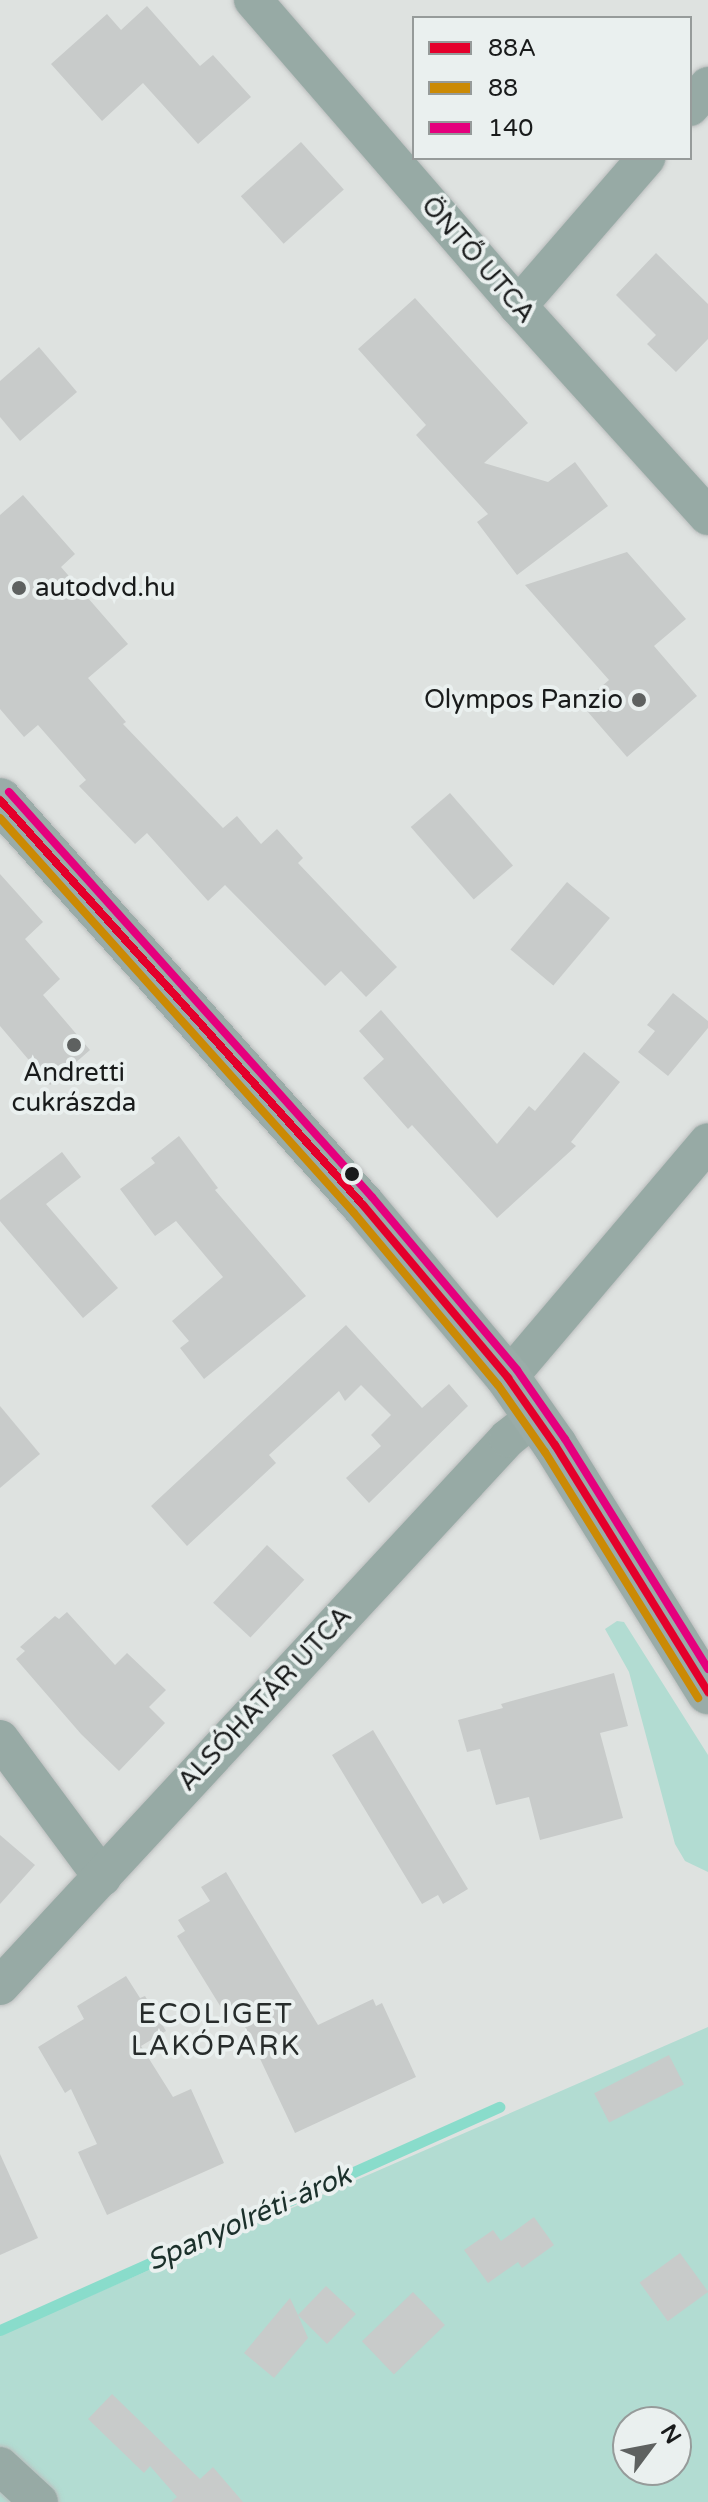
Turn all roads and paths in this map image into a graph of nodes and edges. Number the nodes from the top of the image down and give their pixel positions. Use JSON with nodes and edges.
{"nodes":[{"id":1,"x":253,"y":0,"type":"edge"},
{"id":2,"x":708,"y":86,"type":"edge"},
{"id":3,"x":692,"y":105,"type":"edge"},
{"id":4,"x":644,"y":160,"type":"edge"},
{"id":5,"x":518,"y":306,"type":"junction"},
{"id":6,"x":708,"y":516,"type":"edge"},
{"id":7,"x":0,"y":800,"type":"edge"},
{"id":8,"x":708,"y":1142,"type":"edge"},
{"id":9,"x":508,"y":1378,"type":"junction"},
{"id":10,"x":545,"y":1431,"type":"junction"},
{"id":11,"x":708,"y":1692,"type":"edge"},
{"id":12,"x":0,"y":1739,"type":"edge"},
{"id":13,"x":102,"y":1877,"type":"junction"},
{"id":14,"x":0,"y":1986,"type":"edge"},
{"id":15,"x":0,"y":2466,"type":"edge"},
{"id":16,"x":39,"y":2502,"type":"edge"}],
"edges":[{"from":1,"to":5,"type":"street","name":"ÖNTŐ UTCA"},
{"from":2,"to":3,"type":"street"},
{"from":4,"to":5,"type":"street"},
{"from":5,"to":6,"type":"street","name":"ÖNTŐ UTCA"},
{"from":7,"to":9,"type":"main road"},
{"from":8,"to":9,"type":"street"},
{"from":9,"to":10,"type":"main road"},
{"from":10,"to":11,"type":"main road"},
{"from":10,"to":13,"type":"street","name":"ALSÓHATÁR UTCA"},
{"from":12,"to":13,"type":"street"},
{"from":13,"to":14,"type":"street","name":"ALSÓHATÁR UTCA"},
{"from":15,"to":16,"type":"street"}]}
